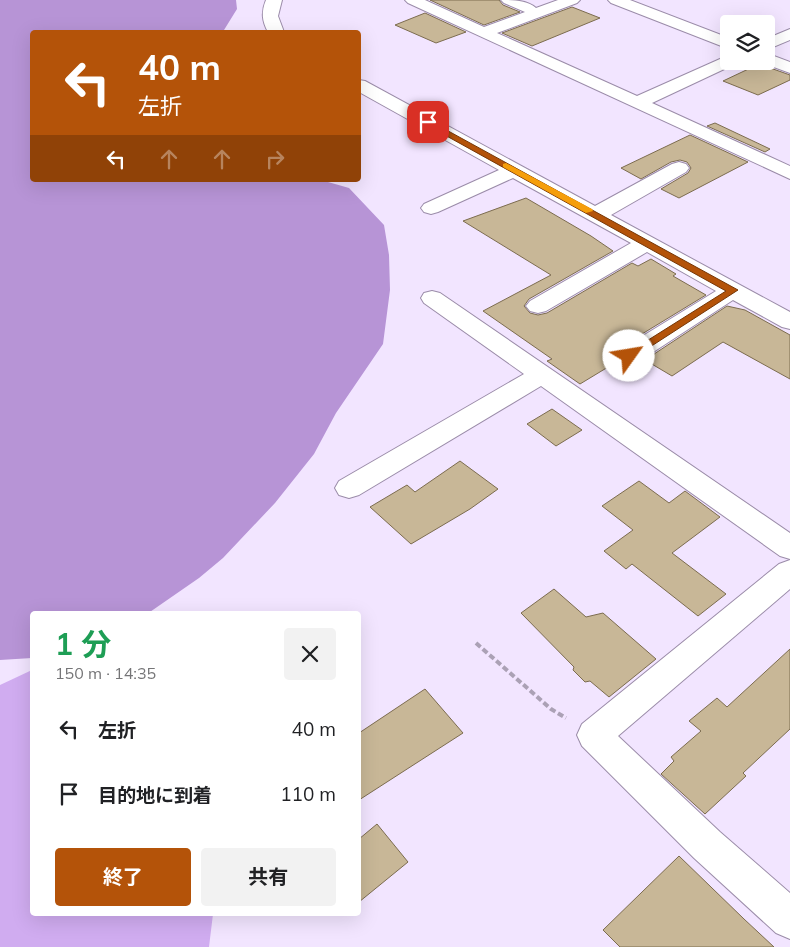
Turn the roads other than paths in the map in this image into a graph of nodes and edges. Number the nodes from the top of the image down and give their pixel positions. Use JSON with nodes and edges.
{"nodes":[{"id":1,"x":274,"y":0,"type":"edge"},
{"id":2,"x":414,"y":0,"type":"edge"},
{"id":3,"x":572,"y":0,"type":"edge"},
{"id":4,"x":616,"y":0,"type":"edge"},
{"id":5,"x":504,"y":1,"type":"edge"},
{"id":6,"x":528,"y":8,"type":"dead end"},
{"id":7,"x":275,"y":30,"type":"edge"},
{"id":8,"x":484,"y":32,"type":"junction"},
{"id":9,"x":790,"y":34,"type":"edge"},
{"id":10,"x":720,"y":40,"type":"edge"},
{"id":11,"x":775,"y":42,"type":"edge"},
{"id":12,"x":775,"y":62,"type":"edge"},
{"id":13,"x":720,"y":64,"type":"edge"},
{"id":14,"x":790,"y":68,"type":"edge"},
{"id":15,"x":361,"y":85,"type":"edge"},
{"id":16,"x":637,"y":103,"type":"junction"},
{"id":17,"x":680,"y":168,"type":"dead end"},
{"id":18,"x":514,"y":170,"type":"junction"},
{"id":19,"x":790,"y":173,"type":"edge"},
{"id":20,"x":431,"y":208,"type":"dead end"},
{"id":21,"x":595,"y":215,"type":"junction"},
{"id":22,"x":647,"y":243,"type":"junction"},
{"id":23,"x":733,"y":290,"type":"junction"},
{"id":24,"x":538,"y":306,"type":"dead end"},
{"id":25,"x":433,"y":307,"type":"dead end"},
{"id":26,"x":790,"y":322,"type":"edge"},
{"id":27,"x":629,"y":356,"type":"dead end"},
{"id":28,"x":542,"y":375,"type":"junction"},
{"id":29,"x":349,"y":488,"type":"dead end"},
{"id":30,"x":790,"y":548,"type":"edge"},
{"id":31,"x":790,"y":572,"type":"edge"},
{"id":32,"x":790,"y":919,"type":"edge"}],
"edges":[{"from":1,"to":7,"type":"street"},
{"from":2,"to":8,"type":"street"},
{"from":3,"to":8,"type":"street"},
{"from":4,"to":10,"type":"street"},
{"from":5,"to":6,"type":"street"},
{"from":8,"to":16,"type":"street"},
{"from":9,"to":11,"type":"street"},
{"from":12,"to":14,"type":"street"},
{"from":13,"to":16,"type":"street"},
{"from":15,"to":18,"type":"street"},
{"from":16,"to":19,"type":"street"},
{"from":17,"to":21,"type":"street"},
{"from":18,"to":20,"type":"street"},
{"from":18,"to":21,"type":"street"},
{"from":21,"to":22,"type":"street"},
{"from":22,"to":23,"type":"street"},
{"from":22,"to":24,"type":"street"},
{"from":23,"to":26,"type":"street"},
{"from":23,"to":27,"type":"street"},
{"from":25,"to":28,"type":"street"},
{"from":28,"to":29,"type":"street"},
{"from":28,"to":30,"type":"street"},
{"from":31,"to":32,"type":"street"}]}
